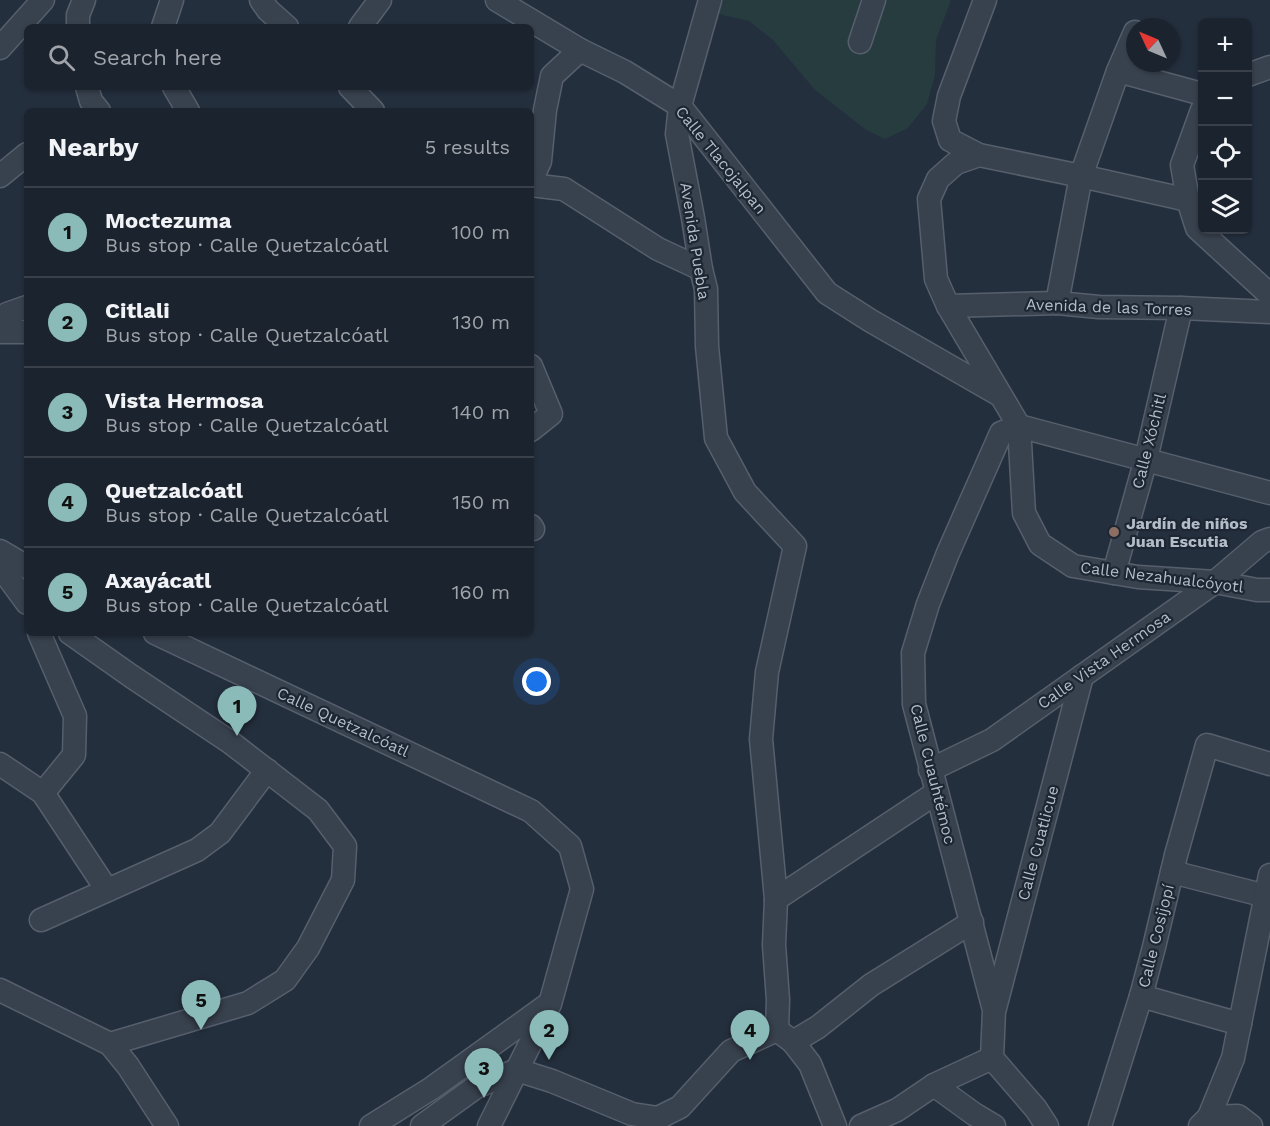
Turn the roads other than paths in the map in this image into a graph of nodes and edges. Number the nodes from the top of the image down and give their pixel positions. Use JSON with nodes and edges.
{"nodes":[{"id":1,"x":43,"y":0,"type":"edge"},
{"id":2,"x":84,"y":0,"type":"edge"},
{"id":3,"x":172,"y":0,"type":"edge"},
{"id":4,"x":261,"y":0,"type":"edge"},
{"id":5,"x":380,"y":0,"type":"edge"},
{"id":6,"x":497,"y":0,"type":"edge"},
{"id":7,"x":710,"y":0,"type":"edge"},
{"id":8,"x":874,"y":0,"type":"edge"},
{"id":9,"x":984,"y":0,"type":"edge"},
{"id":10,"x":78,"y":24,"type":"edge"},
{"id":11,"x":165,"y":24,"type":"edge"},
{"id":12,"x":284,"y":24,"type":"edge"},
{"id":13,"x":362,"y":24,"type":"edge"},
{"id":14,"x":860,"y":42,"type":"dead end"},
{"id":15,"x":0,"y":48,"type":"edge"},
{"id":16,"x":580,"y":50,"type":"junction"},
{"id":17,"x":1126,"y":53,"type":"edge"},
{"id":18,"x":1270,"y":67,"type":"edge"},
{"id":19,"x":1118,"y":71,"type":"junction"},
{"id":20,"x":1252,"y":74,"type":"edge"},
{"id":21,"x":176,"y":90,"type":"edge"},
{"id":22,"x":353,"y":90,"type":"edge"},
{"id":23,"x":1198,"y":93,"type":"edge"},
{"id":24,"x":680,"y":106,"type":"junction"},
{"id":25,"x":186,"y":108,"type":"edge"},
{"id":26,"x":370,"y":108,"type":"edge"},
{"id":27,"x":1198,"y":123,"type":"edge"},
{"id":28,"x":979,"y":155,"type":"junction"},
{"id":29,"x":24,"y":156,"type":"edge"},
{"id":30,"x":0,"y":176,"type":"edge"},
{"id":31,"x":534,"y":176,"type":"edge"},
{"id":32,"x":1081,"y":176,"type":"junction"},
{"id":33,"x":534,"y":184,"type":"edge"},
{"id":34,"x":1188,"y":200,"type":"junction"},
{"id":35,"x":700,"y":269,"type":"junction"},
{"id":36,"x":1268,"y":289,"type":"edge"},
{"id":37,"x":1057,"y":303,"type":"junction"},
{"id":38,"x":948,"y":306,"type":"junction"},
{"id":39,"x":24,"y":308,"type":"edge"},
{"id":40,"x":1181,"y":308,"type":"junction"},
{"id":41,"x":1270,"y":312,"type":"edge"},
{"id":42,"x":0,"y":319,"type":"edge"},
{"id":43,"x":0,"y":332,"type":"edge"},
{"id":44,"x":24,"y":332,"type":"edge"},
{"id":45,"x":534,"y":373,"type":"edge"},
{"id":46,"x":999,"y":394,"type":"junction"},
{"id":47,"x":1019,"y":426,"type":"junction"},
{"id":48,"x":534,"y":428,"type":"edge"},
{"id":49,"x":1146,"y":459,"type":"junction"},
{"id":50,"x":1270,"y":493,"type":"edge"},
{"id":51,"x":1270,"y":539,"type":"edge"},
{"id":52,"x":0,"y":551,"type":"edge"},
{"id":53,"x":24,"y":565,"type":"edge"},
{"id":54,"x":0,"y":566,"type":"edge"},
{"id":55,"x":1114,"y":573,"type":"junction"},
{"id":56,"x":1215,"y":582,"type":"junction"},
{"id":57,"x":1270,"y":590,"type":"edge"},
{"id":58,"x":24,"y":599,"type":"edge"},
{"id":59,"x":40,"y":636,"type":"edge"},
{"id":60,"x":74,"y":636,"type":"edge"},
{"id":61,"x":161,"y":636,"type":"edge"},
{"id":62,"x":1082,"y":676,"type":"junction"},
{"id":63,"x":0,"y":764,"type":"edge"},
{"id":64,"x":1270,"y":764,"type":"edge"},
{"id":65,"x":267,"y":770,"type":"junction"},
{"id":66,"x":930,"y":770,"type":"junction"},
{"id":67,"x":44,"y":793,"type":"junction"},
{"id":68,"x":936,"y":793,"type":"junction"},
{"id":69,"x":1172,"y":872,"type":"junction"},
{"id":70,"x":1268,"y":885,"type":"edge"},
{"id":71,"x":107,"y":890,"type":"junction"},
{"id":72,"x":776,"y":899,"type":"junction"},
{"id":73,"x":41,"y":920,"type":"dead end"},
{"id":74,"x":972,"y":922,"type":"junction"},
{"id":75,"x":0,"y":990,"type":"edge"},
{"id":76,"x":1141,"y":996,"type":"junction"},
{"id":77,"x":550,"y":1004,"type":"junction"},
{"id":78,"x":994,"y":1010,"type":"junction"},
{"id":79,"x":1240,"y":1024,"type":"junction"},
{"id":80,"x":785,"y":1036,"type":"junction"},
{"id":81,"x":110,"y":1044,"type":"junction"},
{"id":82,"x":993,"y":1058,"type":"junction"},
{"id":83,"x":517,"y":1070,"type":"junction"},
{"id":84,"x":934,"y":1085,"type":"junction"},
{"id":85,"x":656,"y":1122,"type":"edge"},
{"id":86,"x":1205,"y":1122,"type":"edge"},
{"id":87,"x":167,"y":1126,"type":"edge"},
{"id":88,"x":371,"y":1126,"type":"edge"},
{"id":89,"x":422,"y":1126,"type":"edge"},
{"id":90,"x":489,"y":1126,"type":"edge"},
{"id":91,"x":835,"y":1126,"type":"edge"},
{"id":92,"x":861,"y":1126,"type":"edge"},
{"id":93,"x":994,"y":1126,"type":"edge"},
{"id":94,"x":1047,"y":1126,"type":"edge"},
{"id":95,"x":1100,"y":1126,"type":"edge"},
{"id":96,"x":1251,"y":1126,"type":"edge"}],
"edges":[{"from":1,"to":15,"type":"street"},
{"from":2,"to":10,"type":"street"},
{"from":3,"to":11,"type":"street"},
{"from":4,"to":12,"type":"street"},
{"from":5,"to":13,"type":"street"},
{"from":6,"to":16,"type":"street","name":"Calle Tlacojalpan"},
{"from":7,"to":24,"type":"street","name":"Avenida Puebla"},
{"from":8,"to":14,"type":"street"},
{"from":9,"to":28,"type":"street"},
{"from":16,"to":24,"type":"street","name":"Calle Tlacojalpan"},
{"from":16,"to":31,"type":"street"},
{"from":17,"to":19,"type":"street"},
{"from":18,"to":20,"type":"street"},
{"from":19,"to":23,"type":"street"},
{"from":19,"to":32,"type":"street"},
{"from":21,"to":25,"type":"street"},
{"from":22,"to":26,"type":"street"},
{"from":24,"to":35,"type":"street","name":"Avenida Puebla"},
{"from":24,"to":46,"type":"street","name":"Calle Tlacojalpan"},
{"from":27,"to":34,"type":"street"},
{"from":28,"to":32,"type":"street"},
{"from":28,"to":38,"type":"street"},
{"from":29,"to":30,"type":"street"},
{"from":32,"to":34,"type":"street"},
{"from":32,"to":37,"type":"street"},
{"from":33,"to":35,"type":"street"},
{"from":34,"to":36,"type":"street"},
{"from":35,"to":72,"type":"street","name":"Avenida Puebla"},
{"from":37,"to":38,"type":"street","name":"Avenida de las Torres"},
{"from":37,"to":40,"type":"street","name":"Avenida de las Torres"},
{"from":38,"to":46,"type":"street","name":"Calle Nezahualcóyotl"},
{"from":39,"to":42,"type":"street"},
{"from":40,"to":41,"type":"street","name":"Avenida de las Torres"},
{"from":40,"to":49,"type":"street","name":"Calle Xóchitl"},
{"from":43,"to":44,"type":"street"},
{"from":45,"to":48,"type":"street"},
{"from":46,"to":47,"type":"street","name":"Calle Nezahualcóyotl"},
{"from":47,"to":49,"type":"street"},
{"from":47,"to":55,"type":"street","name":"Calle Nezahualcóyotl"},
{"from":47,"to":66,"type":"street","name":"Calle Cuauhtémoc"},
{"from":49,"to":50,"type":"street"},
{"from":49,"to":55,"type":"street","name":"Calle Xóchitl"},
{"from":51,"to":56,"type":"street","name":"Calle Vista Hermosa"},
{"from":52,"to":53,"type":"street"},
{"from":54,"to":58,"type":"street"},
{"from":55,"to":56,"type":"street","name":"Calle Nezahualcóyotl"},
{"from":56,"to":57,"type":"street","name":"Calle Nezahualcóyotl"},
{"from":56,"to":62,"type":"street","name":"Calle Vista Hermosa"},
{"from":59,"to":67,"type":"street"},
{"from":60,"to":65,"type":"street"},
{"from":61,"to":77,"type":"street","name":"Calle Quetzalcóatl"},
{"from":62,"to":66,"type":"street","name":"Calle Vista Hermosa"},
{"from":62,"to":78,"type":"street","name":"Calle Cuatlicue"},
{"from":63,"to":67,"type":"street"},
{"from":64,"to":69,"type":"street","name":"Calle Cosijopí"},
{"from":65,"to":71,"type":"street"},
{"from":65,"to":81,"type":"street"},
{"from":66,"to":68,"type":"street","name":"Calle Cuauhtémoc"},
{"from":67,"to":71,"type":"street"},
{"from":68,"to":72,"type":"street"},
{"from":68,"to":74,"type":"street","name":"Calle Cuauhtémoc"},
{"from":69,"to":70,"type":"street"},
{"from":69,"to":76,"type":"street","name":"Calle Cosijopí"},
{"from":70,"to":79,"type":"street"},
{"from":71,"to":73,"type":"street"},
{"from":72,"to":80,"type":"street"},
{"from":74,"to":78,"type":"street","name":"Calle Cuauhtémoc"},
{"from":74,"to":80,"type":"street"},
{"from":75,"to":81,"type":"street"},
{"from":76,"to":79,"type":"street"},
{"from":76,"to":95,"type":"street","name":"Calle Cosijopí"},
{"from":77,"to":83,"type":"street","name":"Calle Quetzalcóatl"},
{"from":77,"to":88,"type":"street"},
{"from":78,"to":82,"type":"street","name":"Calle Cuauhtémoc"},
{"from":79,"to":86,"type":"street"},
{"from":80,"to":85,"type":"street"},
{"from":80,"to":91,"type":"street"},
{"from":81,"to":87,"type":"street"},
{"from":82,"to":84,"type":"street"},
{"from":82,"to":94,"type":"street"},
{"from":83,"to":85,"type":"street"},
{"from":83,"to":89,"type":"street"},
{"from":83,"to":90,"type":"street","name":"Calle Quetzalcóatl"},
{"from":84,"to":92,"type":"street"},
{"from":84,"to":93,"type":"street"},
{"from":86,"to":96,"type":"street"}]}
